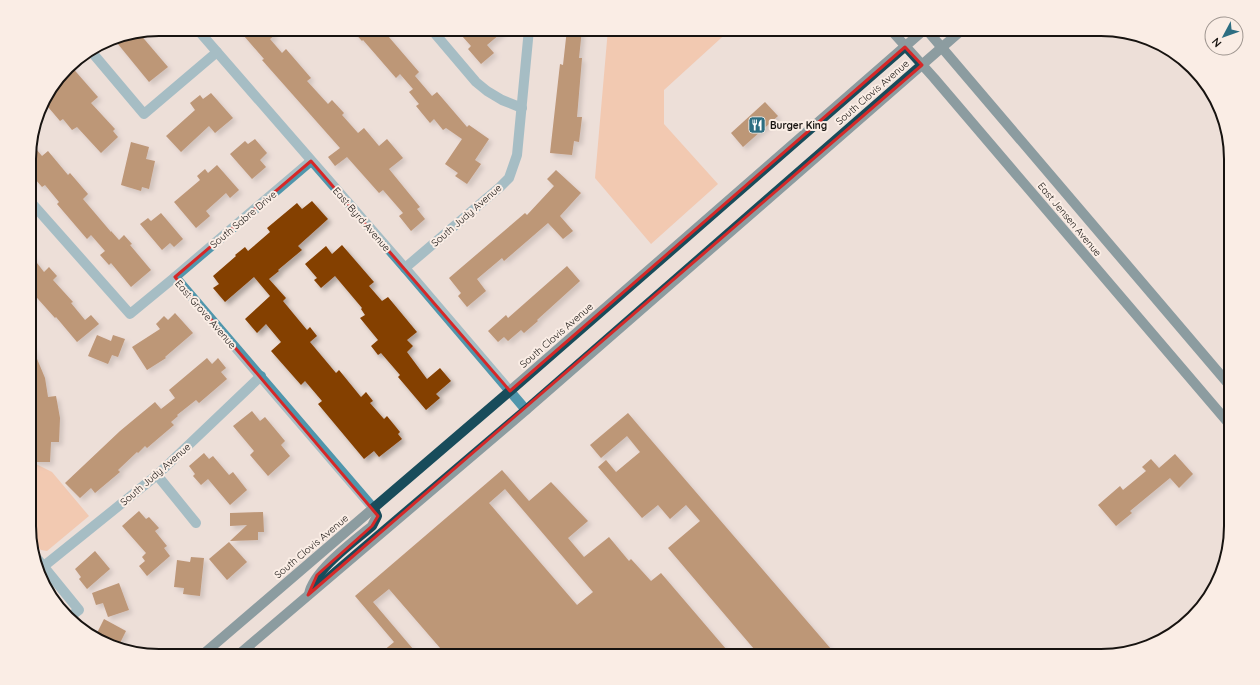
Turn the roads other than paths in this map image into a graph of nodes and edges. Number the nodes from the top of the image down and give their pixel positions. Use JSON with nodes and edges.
{"nodes":[{"id":1,"x":202,"y":36,"type":"edge"},
{"id":2,"x":437,"y":36,"type":"edge"},
{"id":3,"x":528,"y":36,"type":"edge"},
{"id":4,"x":896,"y":36,"type":"edge"},
{"id":5,"x":917,"y":36,"type":"edge"},
{"id":6,"x":931,"y":36,"type":"edge"},
{"id":7,"x":955,"y":36,"type":"edge"},
{"id":8,"x":905,"y":47,"type":"junction"},
{"id":9,"x":941,"y":48,"type":"junction"},
{"id":10,"x":217,"y":52,"type":"junction"},
{"id":11,"x":94,"y":54,"type":"edge"},
{"id":12,"x":922,"y":65,"type":"junction"},
{"id":13,"x":522,"y":108,"type":"junction"},
{"id":14,"x":312,"y":160,"type":"junction"},
{"id":15,"x":36,"y":208,"type":"edge"},
{"id":16,"x":405,"y":268,"type":"junction"},
{"id":17,"x":175,"y":277,"type":"junction"},
{"id":18,"x":261,"y":376,"type":"junction"},
{"id":19,"x":1224,"y":379,"type":"edge"},
{"id":20,"x":510,"y":391,"type":"junction"},
{"id":21,"x":526,"y":410,"type":"junction"},
{"id":22,"x":1224,"y":418,"type":"edge"},
{"id":23,"x":157,"y":474,"type":"junction"},
{"id":24,"x":374,"y":509,"type":"junction"},
{"id":25,"x":196,"y":523,"type":"dead end"},
{"id":26,"x":42,"y":564,"type":"edge"},
{"id":27,"x":44,"y":566,"type":"junction"},
{"id":28,"x":308,"y":595,"type":"junction"},
{"id":29,"x":73,"y":614,"type":"edge"},
{"id":30,"x":209,"y":649,"type":"edge"},
{"id":31,"x":245,"y":649,"type":"edge"}],
"edges":[{"from":1,"to":10,"type":"street","name":"East Byrd Avenue"},
{"from":2,"to":13,"type":"street"},
{"from":3,"to":13,"type":"street","name":"South Judy Avenue"},
{"from":4,"to":8,"type":"main road","name":"East Jensen Avenue"},
{"from":5,"to":8,"type":"main road","name":"South Clovis Avenue"},
{"from":6,"to":9,"type":"main road","name":"East Jensen Avenue"},
{"from":7,"to":9,"type":"main road","name":"South Clovis Avenue"},
{"from":8,"to":12,"type":"main road","name":"East Jensen Avenue"},
{"from":8,"to":20,"type":"main road","name":"South Clovis Avenue"},
{"from":9,"to":12,"type":"main road","name":"South Clovis Avenue"},
{"from":9,"to":19,"type":"main road","name":"East Jensen Avenue"},
{"from":10,"to":11,"type":"street"},
{"from":10,"to":14,"type":"street","name":"East Byrd Avenue"},
{"from":12,"to":21,"type":"main road","name":"South Clovis Avenue"},
{"from":12,"to":22,"type":"main road","name":"East Jensen Avenue"},
{"from":13,"to":16,"type":"street","name":"South Judy Avenue"},
{"from":14,"to":16,"type":"street","name":"East Byrd Avenue"},
{"from":14,"to":17,"type":"street","name":"South Sabre Drive"},
{"from":15,"to":17,"type":"street","name":"East Grove Avenue"},
{"from":16,"to":20,"type":"street","name":"East Byrd Avenue"},
{"from":17,"to":18,"type":"street","name":"East Grove Avenue"},
{"from":18,"to":23,"type":"street","name":"South Judy Avenue"},
{"from":18,"to":24,"type":"street","name":"East Grove Avenue"},
{"from":20,"to":21,"type":"street","name":"East Byrd Avenue"},
{"from":20,"to":24,"type":"main road","name":"South Clovis Avenue"},
{"from":21,"to":28,"type":"main road","name":"South Clovis Avenue"},
{"from":23,"to":25,"type":"street"},
{"from":23,"to":27,"type":"street","name":"South Judy Avenue"},
{"from":24,"to":28,"type":"main road"},
{"from":24,"to":30,"type":"main road","name":"South Clovis Avenue"},
{"from":26,"to":27,"type":"street"},
{"from":27,"to":29,"type":"street"},
{"from":28,"to":31,"type":"main road","name":"South Clovis Avenue"}]}
